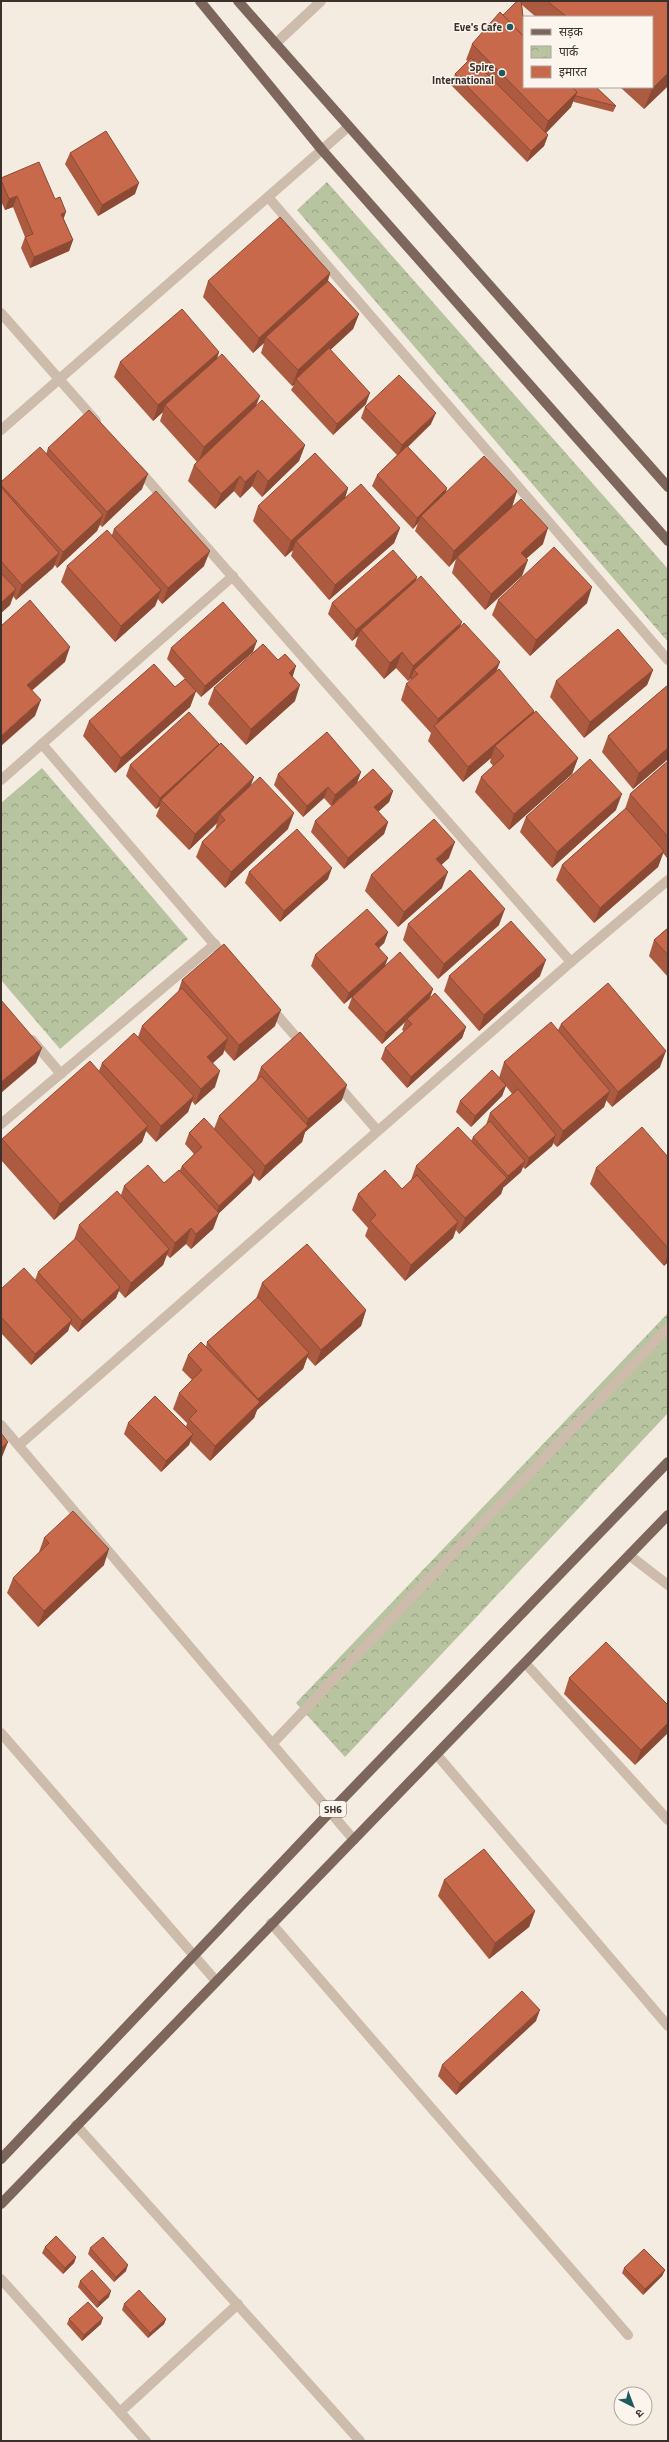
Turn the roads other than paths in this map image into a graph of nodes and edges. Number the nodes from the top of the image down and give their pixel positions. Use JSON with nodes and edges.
{"nodes":[{"id":1,"x":200,"y":1,"type":"edge"},
{"id":2,"x":238,"y":1,"type":"edge"},
{"id":3,"x":321,"y":1,"type":"edge"},
{"id":4,"x":275,"y":44,"type":"junction"},
{"id":5,"x":348,"y":127,"type":"junction"},
{"id":6,"x":322,"y":150,"type":"junction"},
{"id":7,"x":268,"y":197,"type":"junction"},
{"id":8,"x":1,"y":313,"type":"edge"},
{"id":9,"x":60,"y":379,"type":"junction"},
{"id":10,"x":102,"y":427,"type":"edge"},
{"id":11,"x":1,"y":430,"type":"edge"},
{"id":12,"x":133,"y":463,"type":"edge"},
{"id":13,"x":668,"y":487,"type":"edge"},
{"id":14,"x":668,"y":541,"type":"edge"},
{"id":15,"x":233,"y":576,"type":"junction"},
{"id":16,"x":668,"y":660,"type":"edge"},
{"id":17,"x":42,"y":744,"type":"junction"},
{"id":18,"x":1,"y":780,"type":"edge"},
{"id":19,"x":668,"y":880,"type":"edge"},
{"id":20,"x":214,"y":944,"type":"junction"},
{"id":21,"x":571,"y":962,"type":"junction"},
{"id":22,"x":236,"y":968,"type":"edge"},
{"id":23,"x":262,"y":998,"type":"edge"},
{"id":24,"x":26,"y":1032,"type":"edge"},
{"id":25,"x":309,"y":1052,"type":"edge"},
{"id":26,"x":61,"y":1074,"type":"junction"},
{"id":27,"x":330,"y":1076,"type":"edge"},
{"id":28,"x":1,"y":1124,"type":"edge"},
{"id":29,"x":377,"y":1130,"type":"junction"},
{"id":30,"x":668,"y":1328,"type":"edge"},
{"id":31,"x":1,"y":1425,"type":"edge"},
{"id":32,"x":18,"y":1445,"type":"junction"},
{"id":33,"x":668,"y":1462,"type":"edge"},
{"id":34,"x":668,"y":1515,"type":"edge"},
{"id":35,"x":629,"y":1555,"type":"junction"},
{"id":36,"x":668,"y":1585,"type":"edge"},
{"id":37,"x":526,"y":1664,"type":"junction"},
{"id":38,"x":1,"y":1733,"type":"edge"},
{"id":39,"x":272,"y":1744,"type":"junction"},
{"id":40,"x":437,"y":1755,"type":"junction"},
{"id":41,"x":330,"y":1812,"type":"junction"},
{"id":42,"x":668,"y":1820,"type":"edge"},
{"id":43,"x":354,"y":1840,"type":"junction"},
{"id":44,"x":271,"y":1923,"type":"junction"},
{"id":45,"x":195,"y":1957,"type":"junction"},
{"id":46,"x":216,"y":1981,"type":"junction"},
{"id":47,"x":668,"y":2026,"type":"edge"},
{"id":48,"x":76,"y":2125,"type":"junction"},
{"id":49,"x":1,"y":2159,"type":"edge"},
{"id":50,"x":1,"y":2204,"type":"edge"},
{"id":51,"x":1,"y":2279,"type":"edge"},
{"id":52,"x":238,"y":2304,"type":"junction"},
{"id":53,"x":628,"y":2334,"type":"dead end"},
{"id":54,"x":120,"y":2412,"type":"junction"},
{"id":55,"x":146,"y":2441,"type":"edge"},
{"id":56,"x":360,"y":2441,"type":"edge"}],
"edges":[{"from":1,"to":6,"type":"main road"},
{"from":2,"to":4,"type":"main road"},
{"from":3,"to":4,"type":"street"},
{"from":4,"to":5,"type":"main road"},
{"from":5,"to":6,"type":"street"},
{"from":5,"to":13,"type":"main road"},
{"from":6,"to":7,"type":"street"},
{"from":6,"to":14,"type":"main road"},
{"from":7,"to":9,"type":"street"},
{"from":7,"to":16,"type":"street"},
{"from":8,"to":9,"type":"street"},
{"from":9,"to":10,"type":"street"},
{"from":9,"to":11,"type":"street"},
{"from":12,"to":15,"type":"street"},
{"from":15,"to":17,"type":"street"},
{"from":15,"to":21,"type":"street"},
{"from":17,"to":18,"type":"street"},
{"from":17,"to":20,"type":"street"},
{"from":19,"to":21,"type":"street"},
{"from":20,"to":22,"type":"street"},
{"from":20,"to":26,"type":"street"},
{"from":21,"to":29,"type":"street"},
{"from":23,"to":25,"type":"street"},
{"from":24,"to":26,"type":"street"},
{"from":26,"to":28,"type":"street"},
{"from":27,"to":29,"type":"street"},
{"from":29,"to":32,"type":"street"},
{"from":30,"to":39,"type":"street"},
{"from":31,"to":32,"type":"street"},
{"from":32,"to":39,"type":"street"},
{"from":33,"to":41,"type":"main road","number":"SH6"},
{"from":34,"to":35,"type":"main road"},
{"from":35,"to":36,"type":"street"},
{"from":35,"to":37,"type":"main road"},
{"from":37,"to":40,"type":"main road"},
{"from":37,"to":42,"type":"street"},
{"from":38,"to":45,"type":"street"},
{"from":39,"to":41,"type":"street"},
{"from":40,"to":43,"type":"main road"},
{"from":40,"to":47,"type":"street"},
{"from":41,"to":43,"type":"street"},
{"from":41,"to":45,"type":"main road","number":"SH6"},
{"from":43,"to":44,"type":"main road"},
{"from":44,"to":46,"type":"main road"},
{"from":44,"to":53,"type":"street"},
{"from":45,"to":46,"type":"street"},
{"from":45,"to":49,"type":"main road","number":"SH6"},
{"from":46,"to":48,"type":"main road"},
{"from":48,"to":50,"type":"main road"},
{"from":48,"to":52,"type":"street"},
{"from":51,"to":54,"type":"street"},
{"from":52,"to":54,"type":"street"},
{"from":52,"to":56,"type":"street"},
{"from":54,"to":55,"type":"street"}]}
